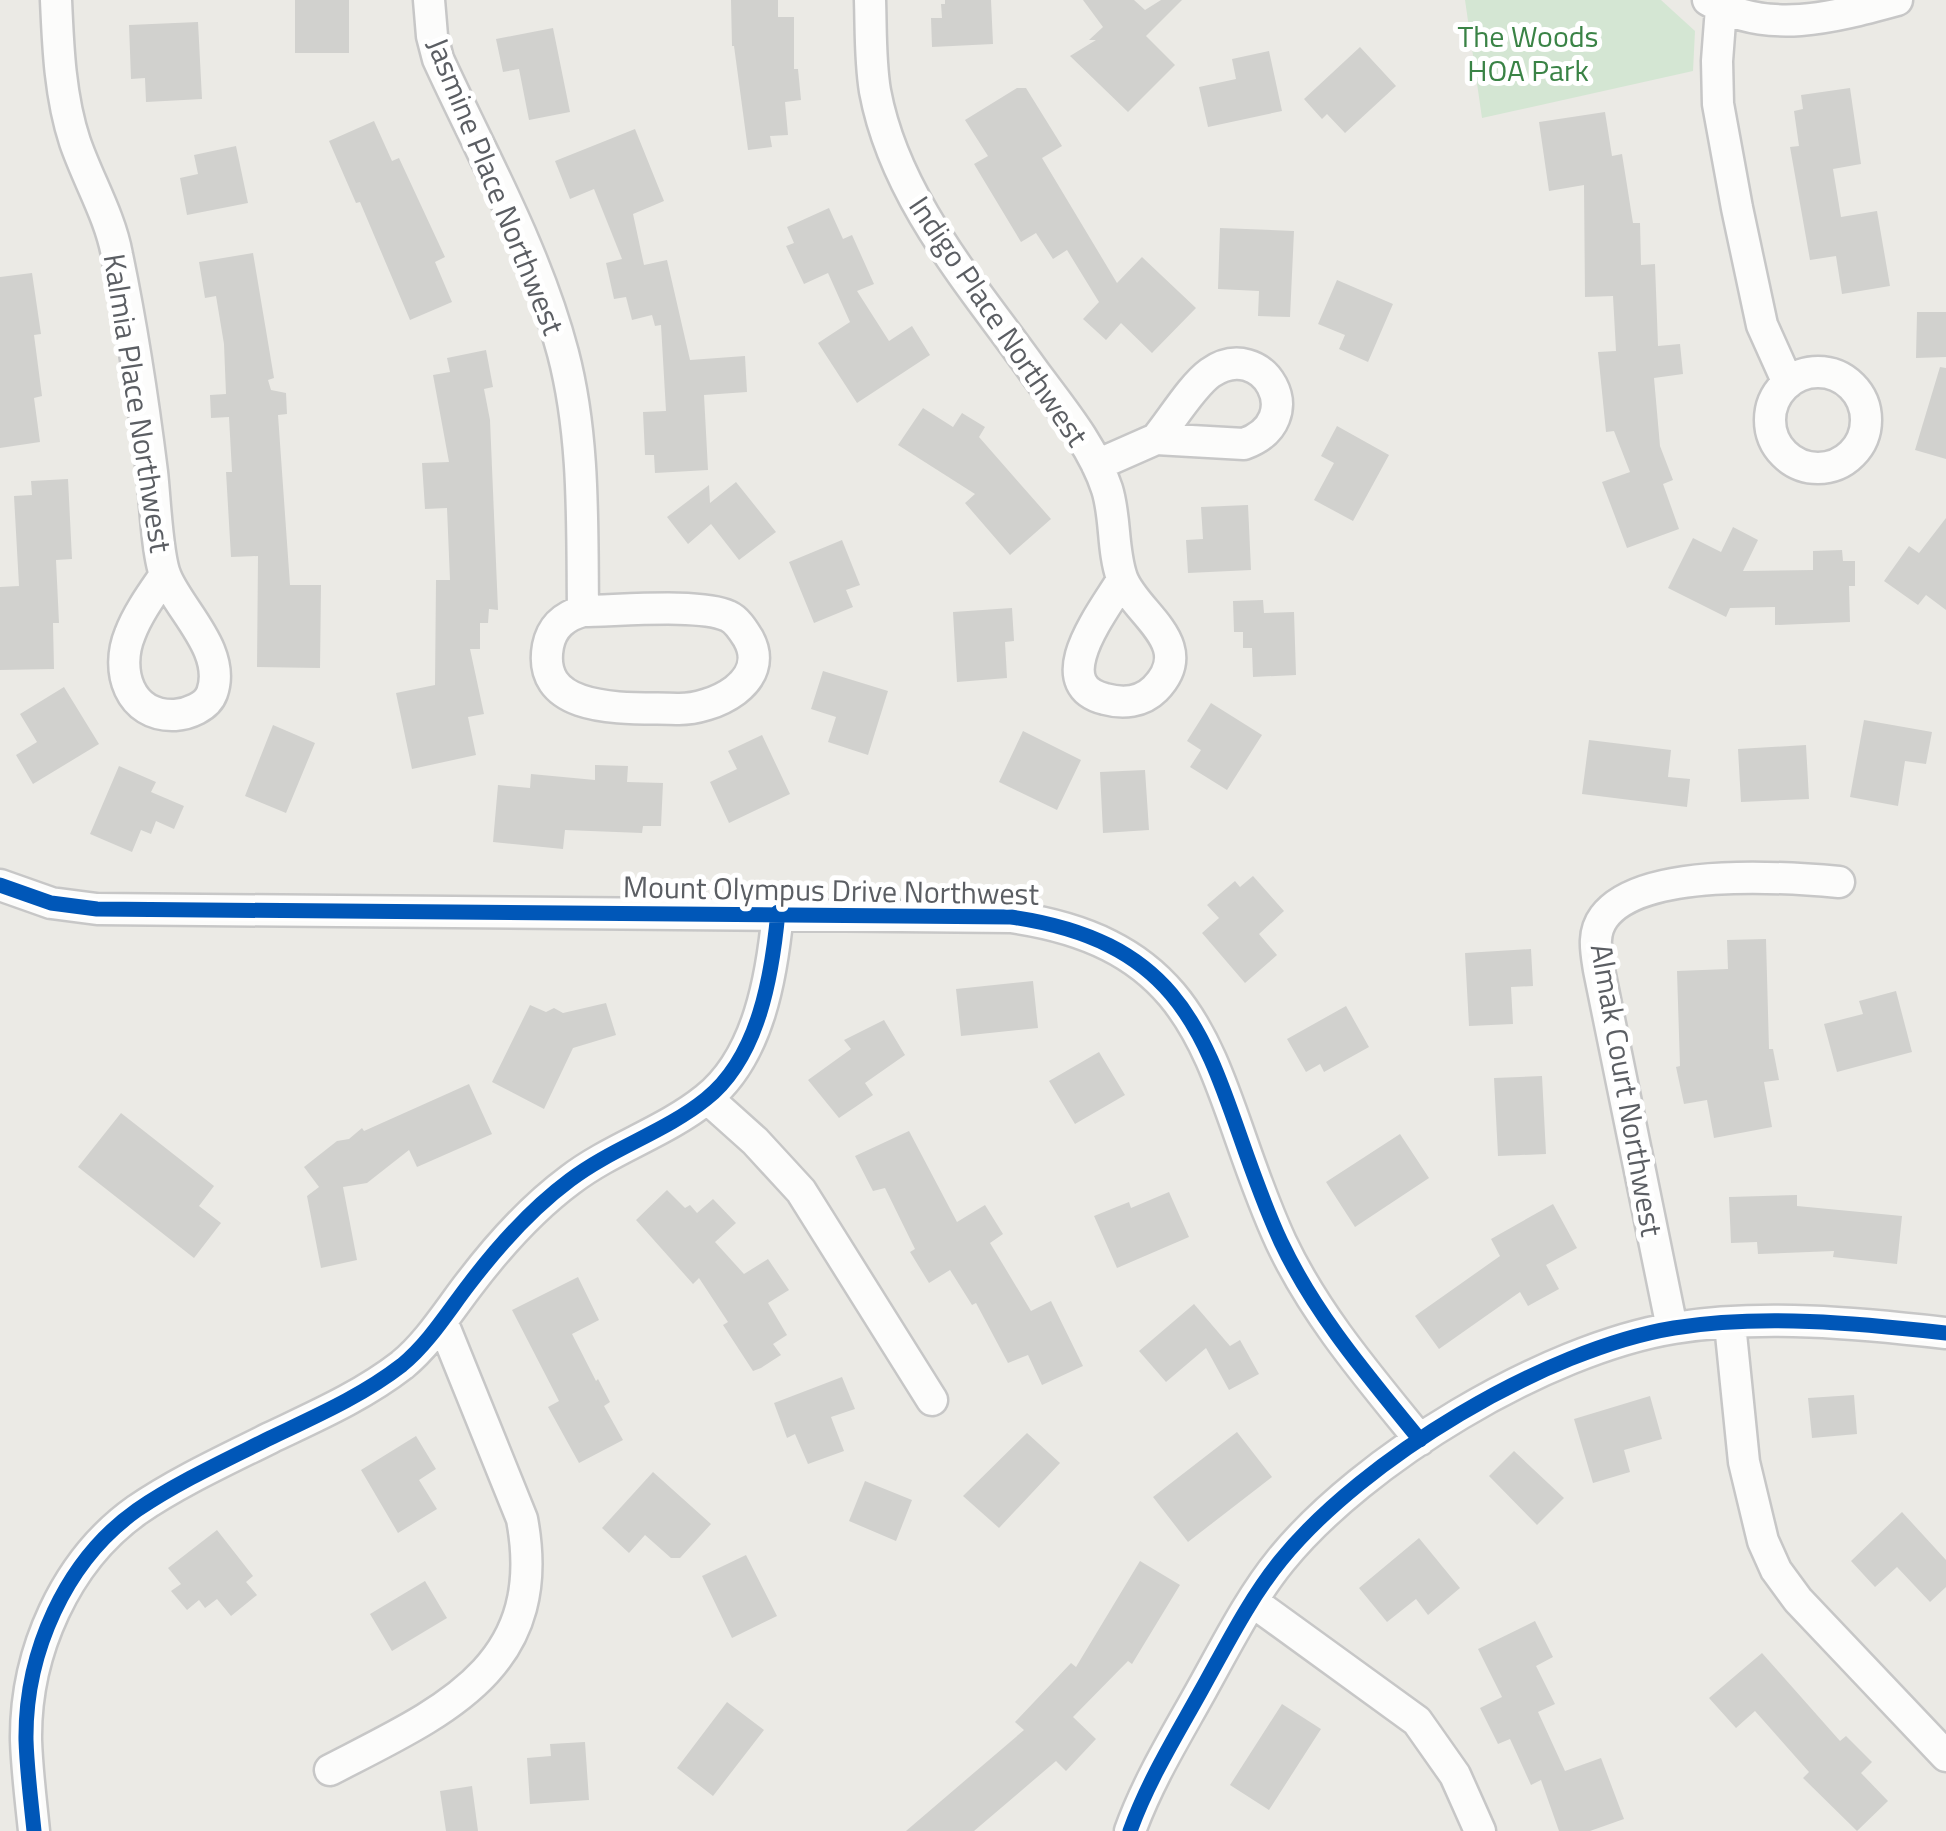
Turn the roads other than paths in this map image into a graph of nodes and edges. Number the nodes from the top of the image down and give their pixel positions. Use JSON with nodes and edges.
{"nodes":[{"id":1,"x":56,"y":0,"type":"edge"},
{"id":2,"x":429,"y":0,"type":"edge"},
{"id":3,"x":870,"y":0,"type":"edge"},
{"id":4,"x":1896,"y":0,"type":"edge"},
{"id":5,"x":1715,"y":4,"type":"edge"},
{"id":6,"x":1788,"y":383,"type":"dead end"},
{"id":7,"x":1156,"y":439,"type":"dead end"},
{"id":8,"x":1097,"y":465,"type":"junction"},
{"id":9,"x":165,"y":575,"type":"dead end"},
{"id":10,"x":1122,"y":580,"type":"dead end"},
{"id":11,"x":583,"y":611,"type":"junction"},
{"id":12,"x":1839,"y":882,"type":"dead end"},
{"id":13,"x":0,"y":884,"type":"edge"},
{"id":14,"x":778,"y":912,"type":"junction"},
{"id":15,"x":708,"y":1098,"type":"junction"},
{"id":16,"x":442,"y":1321,"type":"junction"},
{"id":17,"x":1730,"y":1324,"type":"junction"},
{"id":18,"x":1672,"y":1328,"type":"junction"},
{"id":19,"x":1946,"y":1333,"type":"edge"},
{"id":20,"x":932,"y":1400,"type":"dead end"},
{"id":21,"x":1420,"y":1440,"type":"junction"},
{"id":22,"x":1253,"y":1602,"type":"junction"},
{"id":23,"x":1946,"y":1756,"type":"edge"},
{"id":24,"x":330,"y":1770,"type":"dead end"},
{"id":25,"x":34,"y":1831,"type":"edge"},
{"id":26,"x":1130,"y":1831,"type":"edge"},
{"id":27,"x":1480,"y":1831,"type":"edge"}],
"edges":[{"from":1,"to":9,"type":"street","name":"Kalmia Place Northwest"},
{"from":2,"to":11,"type":"street","name":"Jasmine Place Northwest"},
{"from":3,"to":8,"type":"street","name":"Indigo Place Northwest"},
{"from":4,"to":5,"type":"street"},
{"from":5,"to":6,"type":"street"},
{"from":7,"to":8,"type":"street","name":"Indigo Place Northwest"},
{"from":8,"to":10,"type":"street","name":"Indigo Place Northwest"},
{"from":11,"to":11,"type":"street"},
{"from":12,"to":18,"type":"street","name":"Almak Court Northwest"},
{"from":13,"to":14,"type":"street","name":"Mount Olympus Drive Northwest"},
{"from":14,"to":15,"type":"street"},
{"from":14,"to":21,"type":"street","name":"Mount Olympus Drive Northwest"},
{"from":15,"to":16,"type":"street"},
{"from":15,"to":20,"type":"street"},
{"from":16,"to":24,"type":"street"},
{"from":16,"to":25,"type":"street"},
{"from":17,"to":18,"type":"street"},
{"from":17,"to":19,"type":"street"},
{"from":17,"to":23,"type":"street"},
{"from":18,"to":21,"type":"street"},
{"from":21,"to":22,"type":"street"},
{"from":22,"to":26,"type":"street"},
{"from":22,"to":27,"type":"street"}]}
